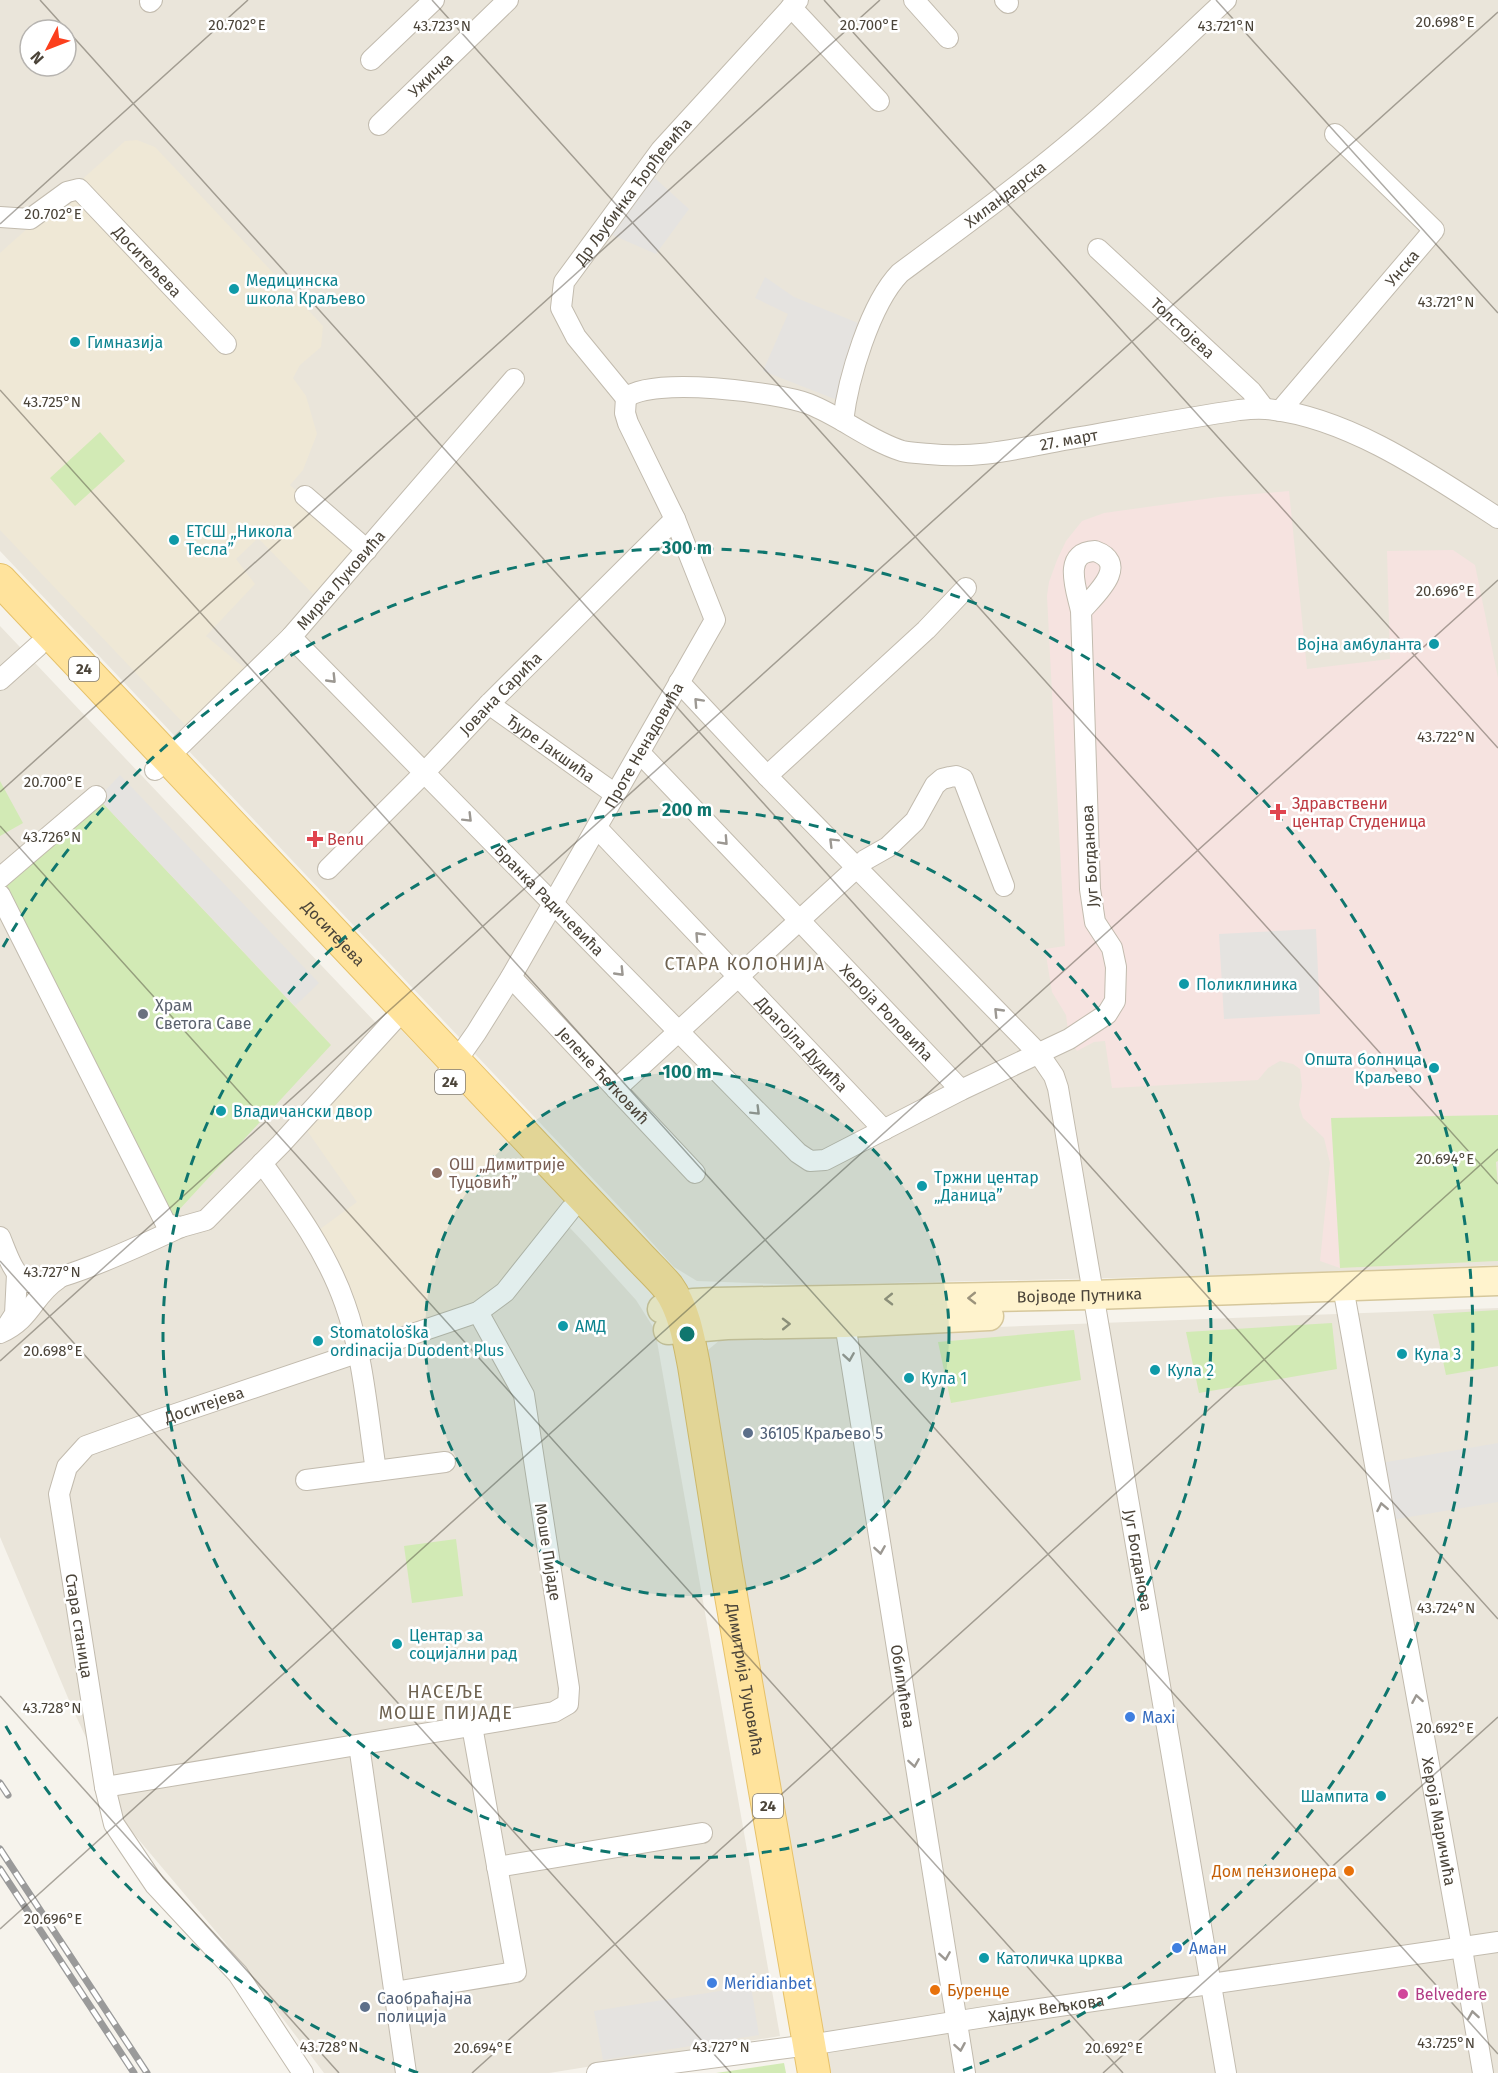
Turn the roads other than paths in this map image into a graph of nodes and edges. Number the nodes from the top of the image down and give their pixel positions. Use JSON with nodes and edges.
{"nodes":[{"id":1,"x":434,"y":0,"type":"edge"},
{"id":2,"x":508,"y":0,"type":"edge"},
{"id":3,"x":914,"y":0,"type":"edge"},
{"id":4,"x":1226,"y":0,"type":"edge"},
{"id":5,"x":795,"y":3,"type":"edge"},
{"id":6,"x":948,"y":38,"type":"dead end"},
{"id":7,"x":371,"y":60,"type":"dead end"},
{"id":8,"x":879,"y":101,"type":"dead end"},
{"id":9,"x":379,"y":125,"type":"dead end"},
{"id":10,"x":1335,"y":134,"type":"dead end"},
{"id":11,"x":0,"y":217,"type":"edge"},
{"id":12,"x":1098,"y":249,"type":"dead end"},
{"id":13,"x":226,"y":344,"type":"dead end"},
{"id":14,"x":514,"y":379,"type":"dead end"},
{"id":15,"x":626,"y":398,"type":"junction"},
{"id":16,"x":1272,"y":410,"type":"junction"},
{"id":17,"x":843,"y":421,"type":"junction"},
{"id":18,"x":305,"y":496,"type":"dead end"},
{"id":19,"x":1498,"y":518,"type":"edge"},
{"id":20,"x":675,"y":519,"type":"junction"},
{"id":21,"x":367,"y":550,"type":"junction"},
{"id":22,"x":0,"y":580,"type":"edge"},
{"id":23,"x":966,"y":588,"type":"dead end"},
{"id":24,"x":0,"y":606,"type":"edge"},
{"id":25,"x":1081,"y":611,"type":"dead end"},
{"id":26,"x":291,"y":637,"type":"junction"},
{"id":27,"x":38,"y":646,"type":"junction"},
{"id":28,"x":0,"y":680,"type":"edge"},
{"id":29,"x":679,"y":682,"type":"junction"},
{"id":30,"x":489,"y":704,"type":"junction"},
{"id":31,"x":640,"y":753,"type":"junction"},
{"id":32,"x":161,"y":764,"type":"junction"},
{"id":33,"x":424,"y":773,"type":"junction"},
{"id":34,"x":767,"y":776,"type":"junction"},
{"id":35,"x":615,"y":794,"type":"junction"},
{"id":36,"x":96,"y":796,"type":"dead end"},
{"id":37,"x":597,"y":828,"type":"junction"},
{"id":38,"x":857,"y":867,"type":"junction"},
{"id":39,"x":328,"y":869,"type":"dead end"},
{"id":40,"x":0,"y":878,"type":"edge"},
{"id":41,"x":1004,"y":886,"type":"dead end"},
{"id":42,"x":0,"y":895,"type":"edge"},
{"id":43,"x":553,"y":904,"type":"junction"},
{"id":44,"x":799,"y":920,"type":"junction"},
{"id":45,"x":336,"y":948,"type":"junction"},
{"id":46,"x":512,"y":977,"type":"junction"},
{"id":47,"x":737,"y":977,"type":"junction"},
{"id":48,"x":393,"y":1021,"type":"junction"},
{"id":49,"x":678,"y":1032,"type":"junction"},
{"id":50,"x":1039,"y":1054,"type":"junction"},
{"id":51,"x":451,"y":1070,"type":"junction"},
{"id":52,"x":616,"y":1089,"type":"junction"},
{"id":53,"x":961,"y":1090,"type":"junction"},
{"id":54,"x":884,"y":1130,"type":"junction"},
{"id":55,"x":262,"y":1162,"type":"junction"},
{"id":56,"x":695,"y":1173,"type":"dead end"},
{"id":57,"x":571,"y":1209,"type":"junction"},
{"id":58,"x":181,"y":1227,"type":"junction"},
{"id":59,"x":0,"y":1237,"type":"edge"},
{"id":60,"x":17,"y":1274,"type":"junction"},
{"id":61,"x":61,"y":1278,"type":"junction"},
{"id":62,"x":1498,"y":1281,"type":"edge"},
{"id":63,"x":1344,"y":1296,"type":"junction"},
{"id":64,"x":1498,"y":1298,"type":"edge"},
{"id":65,"x":1095,"y":1303,"type":"junction"},
{"id":66,"x":843,"y":1311,"type":"junction"},
{"id":67,"x":477,"y":1312,"type":"junction"},
{"id":68,"x":672,"y":1312,"type":"junction"},
{"id":69,"x":721,"y":1314,"type":"junction"},
{"id":70,"x":0,"y":1333,"type":"edge"},
{"id":71,"x":358,"y":1354,"type":"junction"},
{"id":72,"x":694,"y":1366,"type":"junction"},
{"id":73,"x":86,"y":1446,"type":"joint"},
{"id":74,"x":446,"y":1461,"type":"dead end"},
{"id":75,"x":376,"y":1471,"type":"junction"},
{"id":76,"x":306,"y":1480,"type":"dead end"},
{"id":77,"x":472,"y":1726,"type":"junction"},
{"id":78,"x":359,"y":1745,"type":"junction"},
{"id":79,"x":105,"y":1787,"type":"junction"},
{"id":80,"x":702,"y":1833,"type":"dead end"},
{"id":81,"x":497,"y":1867,"type":"junction"},
{"id":82,"x":1498,"y":1942,"type":"edge"},
{"id":83,"x":1462,"y":1947,"type":"junction"},
{"id":84,"x":1210,"y":1984,"type":"junction"},
{"id":85,"x":394,"y":1992,"type":"junction"},
{"id":86,"x":956,"y":2021,"type":"junction"},
{"id":87,"x":804,"y":2059,"type":"edge"},
{"id":88,"x":303,"y":2073,"type":"edge"},
{"id":89,"x":406,"y":2073,"type":"edge"},
{"id":90,"x":597,"y":2073,"type":"edge"},
{"id":91,"x":965,"y":2073,"type":"edge"},
{"id":92,"x":1226,"y":2073,"type":"edge"},
{"id":93,"x":1483,"y":2073,"type":"edge"}],
"edges":[{"from":1,"to":7,"type":"street"},
{"from":2,"to":9,"type":"street","name":"Ужичка"},
{"from":3,"to":6,"type":"street"},
{"from":4,"to":17,"type":"street","name":"Хиландарска"},
{"from":5,"to":8,"type":"street"},
{"from":5,"to":15,"type":"street","name":"Др Љубинка Ђорђевића"},
{"from":10,"to":16,"type":"street","name":"Унска"},
{"from":11,"to":13,"type":"street","name":"Доситељева"},
{"from":12,"to":16,"type":"street","name":"Толстојева"},
{"from":14,"to":21,"type":"street","name":"Мирка Луковића"},
{"from":15,"to":17,"type":"street","name":"27. март"},
{"from":15,"to":20,"type":"street","name":"Проте Ненадовића"},
{"from":16,"to":17,"type":"street","name":"27. март"},
{"from":16,"to":19,"type":"street","name":"27. март"},
{"from":18,"to":21,"type":"street"},
{"from":20,"to":29,"type":"street","name":"Проте Ненадовића"},
{"from":20,"to":30,"type":"street","name":"Јована Сарића"},
{"from":21,"to":26,"type":"street","name":"Мирка Луковића"},
{"from":22,"to":32,"type":"main road","name":"Доситејева","number":"24"},
{"from":23,"to":34,"type":"street"},
{"from":24,"to":27,"type":"main road","name":"Доситејева","number":"24"},
{"from":25,"to":50,"type":"street","name":"Југ Богданова"},
{"from":26,"to":32,"type":"street","name":"Мирка Луковића"},
{"from":26,"to":33,"type":"street","name":"Бранка Радичевића","one_way":true},
{"from":27,"to":28,"type":"street"},
{"from":27,"to":32,"type":"main road","name":"Доситејева","number":"24"},
{"from":29,"to":31,"type":"street","name":"Проте Ненадовића"},
{"from":34,"to":29,"type":"street","name":"Југ Богданова","one_way":true},
{"from":30,"to":33,"type":"street","name":"Јована Сарића"},
{"from":30,"to":35,"type":"street","name":"Ђуре Јакшића"},
{"from":31,"to":35,"type":"street","name":"Проте Ненадовића"},
{"from":31,"to":44,"type":"street","name":"Хероја Роловића","one_way":true},
{"from":32,"to":45,"type":"main road","name":"Доситејева","number":"24"},
{"from":33,"to":39,"type":"street","name":"Јована Сарића"},
{"from":33,"to":43,"type":"street","name":"Бранка Радичевића","one_way":true},
{"from":38,"to":34,"type":"street","name":"Југ Богданова","one_way":true},
{"from":35,"to":37,"type":"street","name":"Проте Ненадовића"},
{"from":36,"to":40,"type":"street"},
{"from":37,"to":43,"type":"street","name":"Проте Ненадовића"},
{"from":47,"to":37,"type":"street","name":"Драгојла Дудића","one_way":true},
{"from":38,"to":41,"type":"street"},
{"from":38,"to":44,"type":"street"},
{"from":50,"to":38,"type":"street","name":"Југ Богданова","one_way":true},
{"from":42,"to":58,"type":"street"},
{"from":43,"to":46,"type":"street","name":"Проте Ненадовића"},
{"from":43,"to":49,"type":"street","name":"Бранка Радичевића","one_way":true},
{"from":44,"to":47,"type":"street"},
{"from":44,"to":53,"type":"street","name":"Хероја Роловића"},
{"from":45,"to":48,"type":"main road","name":"Доситејева","number":"24"},
{"from":45,"to":51,"type":"main road","name":"Доситејева","number":"24"},
{"from":46,"to":51,"type":"street","name":"Проте Ненадовића"},
{"from":46,"to":52,"type":"street","name":"Јелене Ћетковић"},
{"from":47,"to":49,"type":"street"},
{"from":47,"to":54,"type":"street","name":"Драгојла Дудића"},
{"from":48,"to":51,"type":"main road","name":"Доситејева","number":"24"},
{"from":48,"to":55,"type":"street"},
{"from":49,"to":52,"type":"street"},
{"from":49,"to":54,"type":"street","name":"Бранка Радичевића","one_way":true},
{"from":50,"to":53,"type":"street"},
{"from":50,"to":65,"type":"street","name":"Југ Богданова"},
{"from":51,"to":57,"type":"main road","name":"Доситејева","number":"24"},
{"from":51,"to":68,"type":"main road","name":"Доситејева","number":"24"},
{"from":52,"to":56,"type":"street","name":"Јелене Ћетковић"},
{"from":53,"to":54,"type":"street"},
{"from":55,"to":58,"type":"street"},
{"from":55,"to":71,"type":"street"},
{"from":57,"to":67,"type":"street","name":"Доситејева"},
{"from":57,"to":68,"type":"main road","name":"Доситејева","number":"24"},
{"from":58,"to":61,"type":"street"},
{"from":59,"to":60,"type":"street"},
{"from":60,"to":61,"type":"street"},
{"from":60,"to":70,"type":"street"},
{"from":61,"to":70,"type":"street"},
{"from":62,"to":63,"type":"main road","name":"Војводе Путника"},
{"from":63,"to":64,"type":"main road","name":"Војводе Путника"},
{"from":63,"to":65,"type":"main road","name":"Војводе Путника"},
{"from":83,"to":63,"type":"street","name":"Хероја Маричића","one_way":true},
{"from":65,"to":66,"type":"main road","name":"Војводе Путника"},
{"from":65,"to":84,"type":"street","name":"Југ Богданова"},
{"from":66,"to":69,"type":"main road","name":"Војводе Путника"},
{"from":66,"to":86,"type":"street","name":"Обилићева","one_way":true},
{"from":67,"to":71,"type":"street","name":"Доситејева"},
{"from":67,"to":77,"type":"street","name":"Моше Пијаде"},
{"from":68,"to":69,"type":"main road","name":"Војводе Путника"},
{"from":68,"to":69,"type":"main road"},
{"from":68,"to":72,"type":"main road","name":"Димитрија Туцовића","number":"24"},
{"from":68,"to":87,"type":"main road","name":"Димитрија Туцовића","number":"24"},
{"from":69,"to":72,"type":"main road"},
{"from":71,"to":73,"type":"street","name":"Доситејева"},
{"from":71,"to":75,"type":"street"},
{"from":72,"to":87,"type":"main road","name":"Димитрија Туцовића","number":"24"},
{"from":73,"to":79,"type":"street","name":"Стара станица"},
{"from":74,"to":75,"type":"street"},
{"from":75,"to":76,"type":"street"},
{"from":77,"to":78,"type":"street","name":"Моше Пијаде"},
{"from":77,"to":81,"type":"street"},
{"from":78,"to":79,"type":"street","name":"Моше Пијаде"},
{"from":78,"to":85,"type":"street"},
{"from":79,"to":88,"type":"street","name":"Стара станица"},
{"from":80,"to":81,"type":"street"},
{"from":81,"to":85,"type":"street"},
{"from":82,"to":83,"type":"street","name":"Хајдук Вељкова"},
{"from":83,"to":84,"type":"street","name":"Хајдук Вељкова"},
{"from":93,"to":83,"type":"street","name":"Хероја Маричића","one_way":true},
{"from":84,"to":86,"type":"street","name":"Хајдук Вељкова"},
{"from":84,"to":92,"type":"street","name":"Југ Богданова"},
{"from":85,"to":89,"type":"street"},
{"from":86,"to":87,"type":"street","name":"Хајдук Вељкова"},
{"from":86,"to":91,"type":"street","name":"Обилићева","one_way":true},
{"from":87,"to":90,"type":"street","name":"Хајдук Вељкова"}]}
